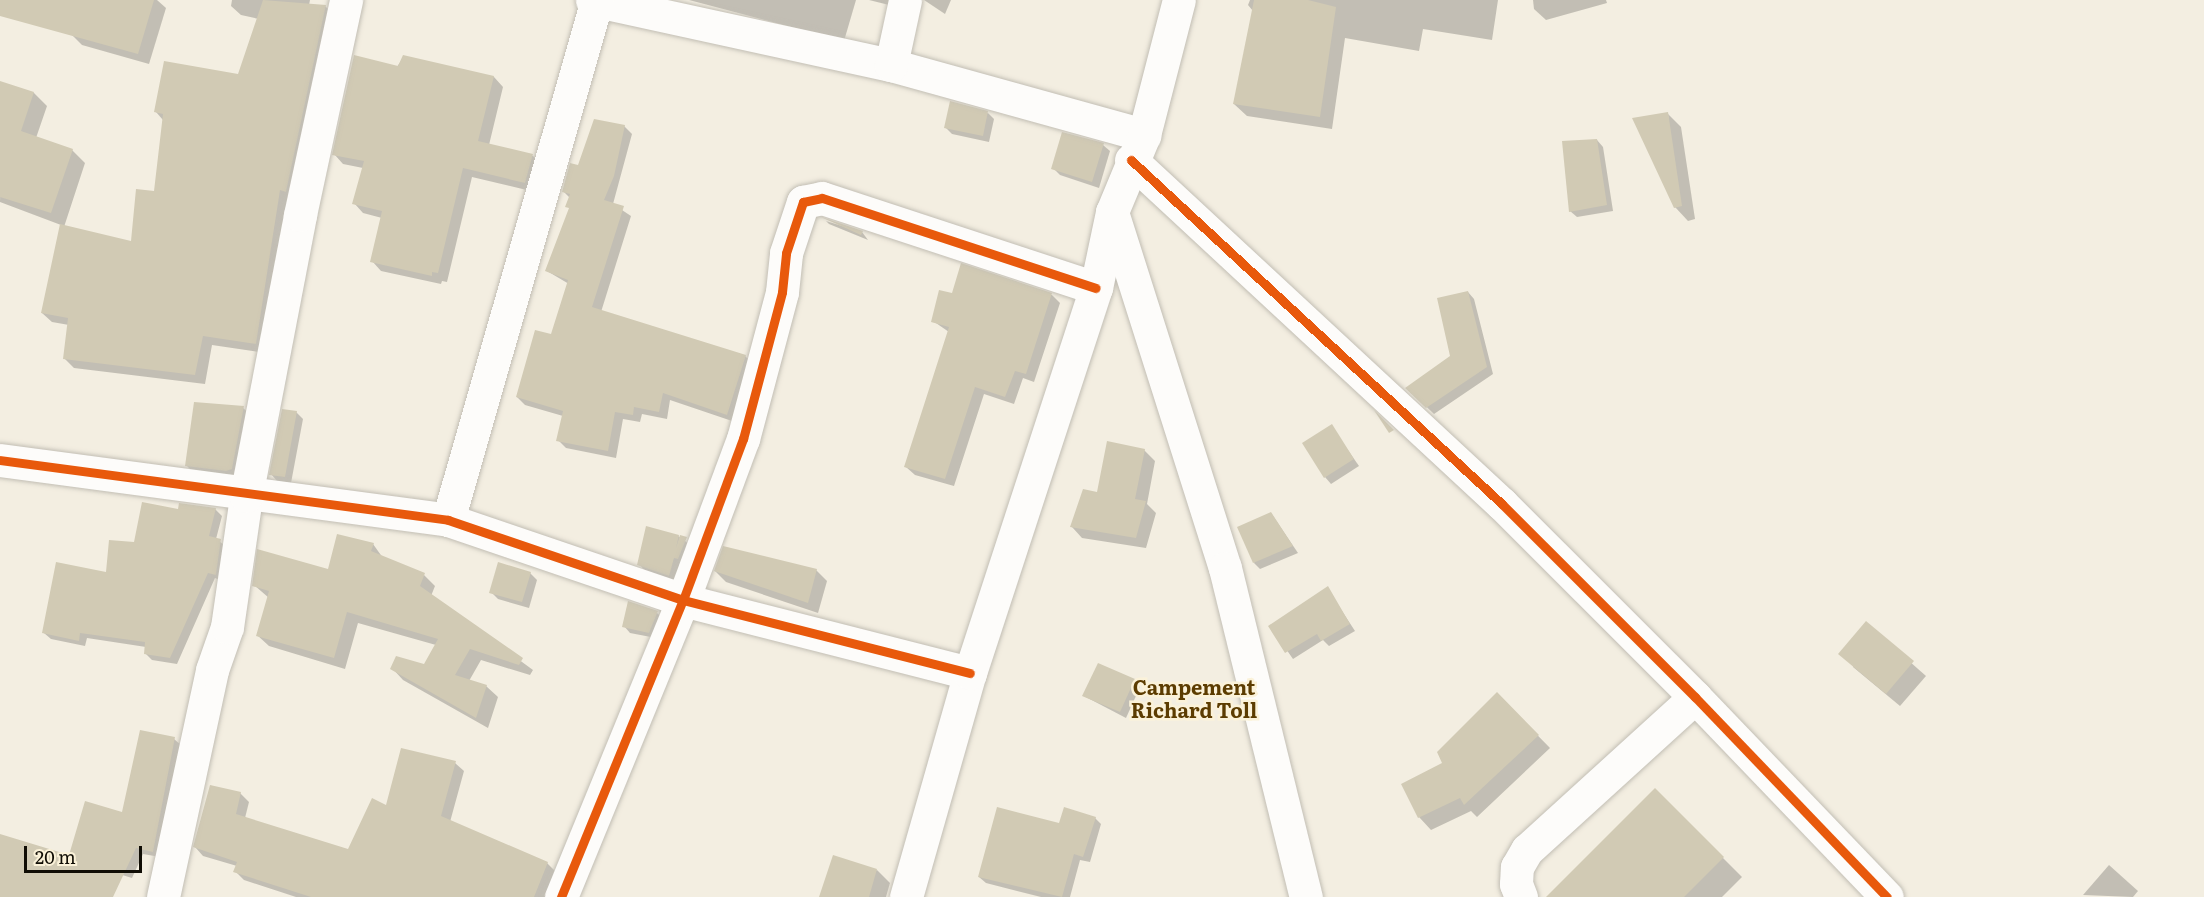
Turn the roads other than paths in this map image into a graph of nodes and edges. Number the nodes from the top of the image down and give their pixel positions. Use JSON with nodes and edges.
{"nodes":[{"id":1,"x":346,"y":0,"type":"edge"},
{"id":2,"x":592,"y":0,"type":"edge"},
{"id":3,"x":596,"y":0,"type":"edge"},
{"id":4,"x":905,"y":0,"type":"edge"},
{"id":5,"x":1179,"y":0,"type":"edge"},
{"id":6,"x":891,"y":65,"type":"junction"},
{"id":7,"x":1137,"y":148,"type":"junction"},
{"id":8,"x":1112,"y":212,"type":"junction"},
{"id":9,"x":1096,"y":288,"type":"junction"},
{"id":10,"x":0,"y":460,"type":"edge"},
{"id":11,"x":246,"y":496,"type":"junction"},
{"id":12,"x":448,"y":520,"type":"junction"},
{"id":13,"x":683,"y":600,"type":"junction"},
{"id":14,"x":970,"y":673,"type":"junction"},
{"id":15,"x":1695,"y":697,"type":"junction"},
{"id":16,"x":163,"y":897,"type":"edge"},
{"id":17,"x":561,"y":897,"type":"edge"},
{"id":18,"x":906,"y":897,"type":"edge"},
{"id":19,"x":1306,"y":897,"type":"edge"},
{"id":20,"x":1521,"y":897,"type":"edge"},
{"id":21,"x":1887,"y":897,"type":"edge"}],
"edges":[{"from":1,"to":11,"type":"street"},
{"from":2,"to":3,"type":"street"},
{"from":3,"to":6,"type":"street"},
{"from":3,"to":12,"type":"street"},
{"from":4,"to":6,"type":"street"},
{"from":5,"to":7,"type":"street"},
{"from":6,"to":7,"type":"street"},
{"from":7,"to":8,"type":"street"},
{"from":7,"to":15,"type":"street"},
{"from":8,"to":9,"type":"street"},
{"from":8,"to":19,"type":"street"},
{"from":9,"to":13,"type":"street"},
{"from":9,"to":14,"type":"street"},
{"from":10,"to":11,"type":"street"},
{"from":11,"to":12,"type":"street"},
{"from":11,"to":16,"type":"street"},
{"from":12,"to":13,"type":"street"},
{"from":13,"to":14,"type":"street"},
{"from":13,"to":17,"type":"street"},
{"from":14,"to":18,"type":"street"},
{"from":15,"to":20,"type":"street"},
{"from":15,"to":21,"type":"street"}]}
